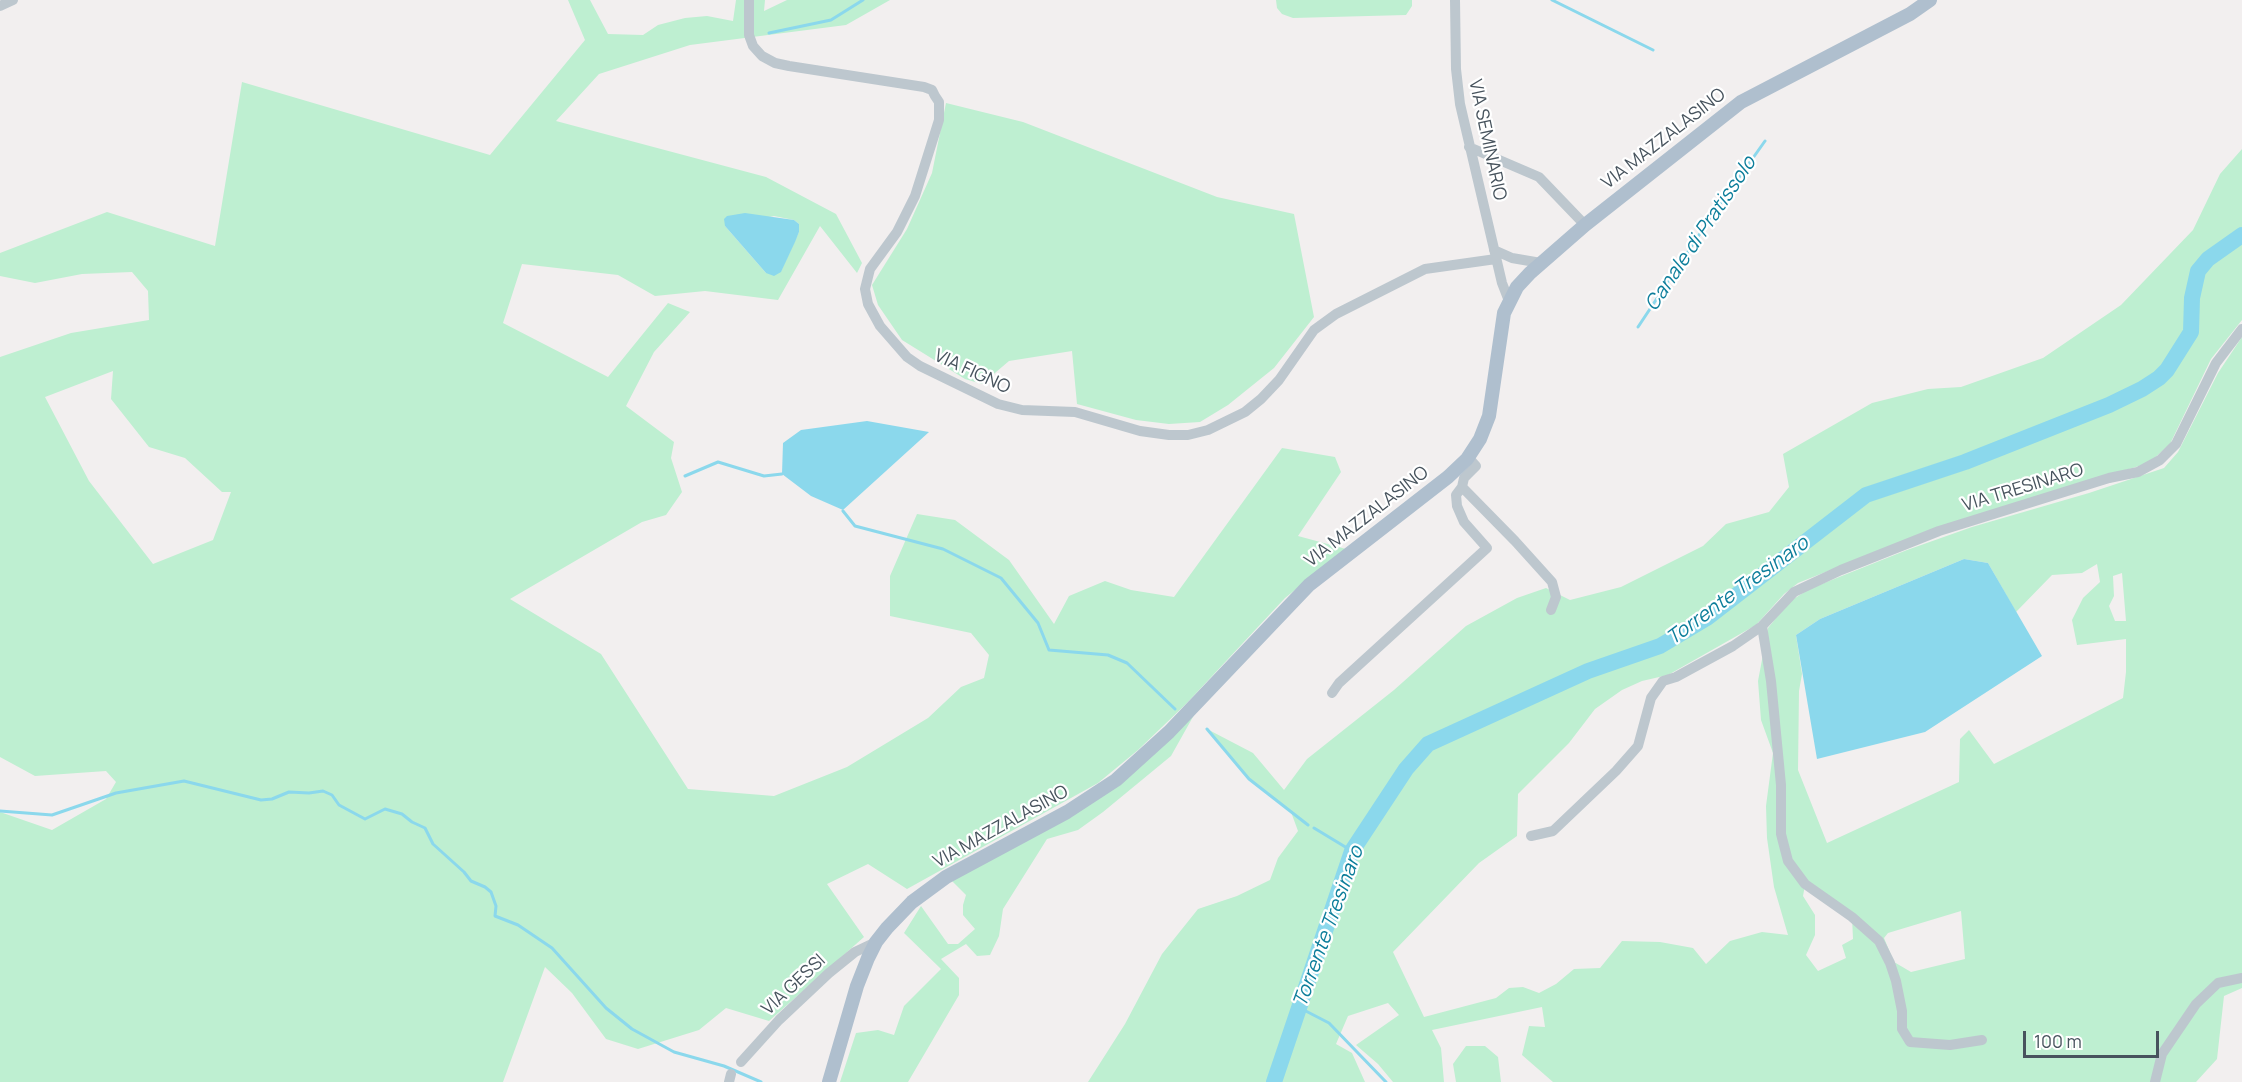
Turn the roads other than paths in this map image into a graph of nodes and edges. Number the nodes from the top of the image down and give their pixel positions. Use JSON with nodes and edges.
{"nodes":[{"id":1,"x":13,"y":0,"type":"edge"},
{"id":2,"x":749,"y":0,"type":"edge"},
{"id":3,"x":1455,"y":0,"type":"edge"},
{"id":4,"x":1930,"y":0,"type":"edge"},
{"id":5,"x":0,"y":6,"type":"edge"},
{"id":6,"x":1469,"y":147,"type":"junction"},
{"id":7,"x":1585,"y":225,"type":"junction"},
{"id":8,"x":1495,"y":255,"type":"junction"},
{"id":9,"x":1541,"y":263,"type":"junction"},
{"id":10,"x":1509,"y":301,"type":"junction"},
{"id":11,"x":2242,"y":328,"type":"edge"},
{"id":12,"x":1468,"y":457,"type":"junction"},
{"id":13,"x":1462,"y":487,"type":"junction"},
{"id":14,"x":1551,"y":610,"type":"dead end"},
{"id":15,"x":1762,"y":626,"type":"junction"},
{"id":16,"x":1332,"y":693,"type":"dead end"},
{"id":17,"x":1531,"y":836,"type":"dead end"},
{"id":18,"x":876,"y":942,"type":"junction"},
{"id":19,"x":2242,"y":978,"type":"edge"},
{"id":20,"x":1982,"y":1040,"type":"dead end"},
{"id":21,"x":741,"y":1062,"type":"dead end"},
{"id":22,"x":829,"y":1082,"type":"edge"},
{"id":23,"x":2155,"y":1082,"type":"edge"}],
"edges":[{"from":1,"to":5,"type":"street"},
{"from":2,"to":8,"type":"street","name":"VIA FIGNO"},
{"from":3,"to":6,"type":"street","name":"VIA SEMINARIO"},
{"from":4,"to":7,"type":"main road","name":"VIA MAZZALASINO"},
{"from":6,"to":7,"type":"street"},
{"from":6,"to":8,"type":"street","name":"VIA SEMINARIO"},
{"from":7,"to":9,"type":"main road","name":"VIA MAZZALASINO"},
{"from":8,"to":9,"type":"street"},
{"from":8,"to":10,"type":"street","name":"VIA SEMINARIO"},
{"from":9,"to":10,"type":"main road","name":"VIA MAZZALASINO"},
{"from":10,"to":12,"type":"main road","name":"VIA MAZZALASINO"},
{"from":11,"to":15,"type":"street","name":"VIA TRESINARO"},
{"from":12,"to":13,"type":"street"},
{"from":12,"to":18,"type":"main road","name":"VIA MAZZALASINO"},
{"from":13,"to":14,"type":"street"},
{"from":13,"to":16,"type":"street"},
{"from":15,"to":17,"type":"street","name":"VIA TRESINARO"},
{"from":15,"to":20,"type":"street"},
{"from":18,"to":21,"type":"street","name":"VIA GESSI"},
{"from":18,"to":22,"type":"main road","name":"VIA MAZZALASINO"},
{"from":19,"to":23,"type":"street"}]}
